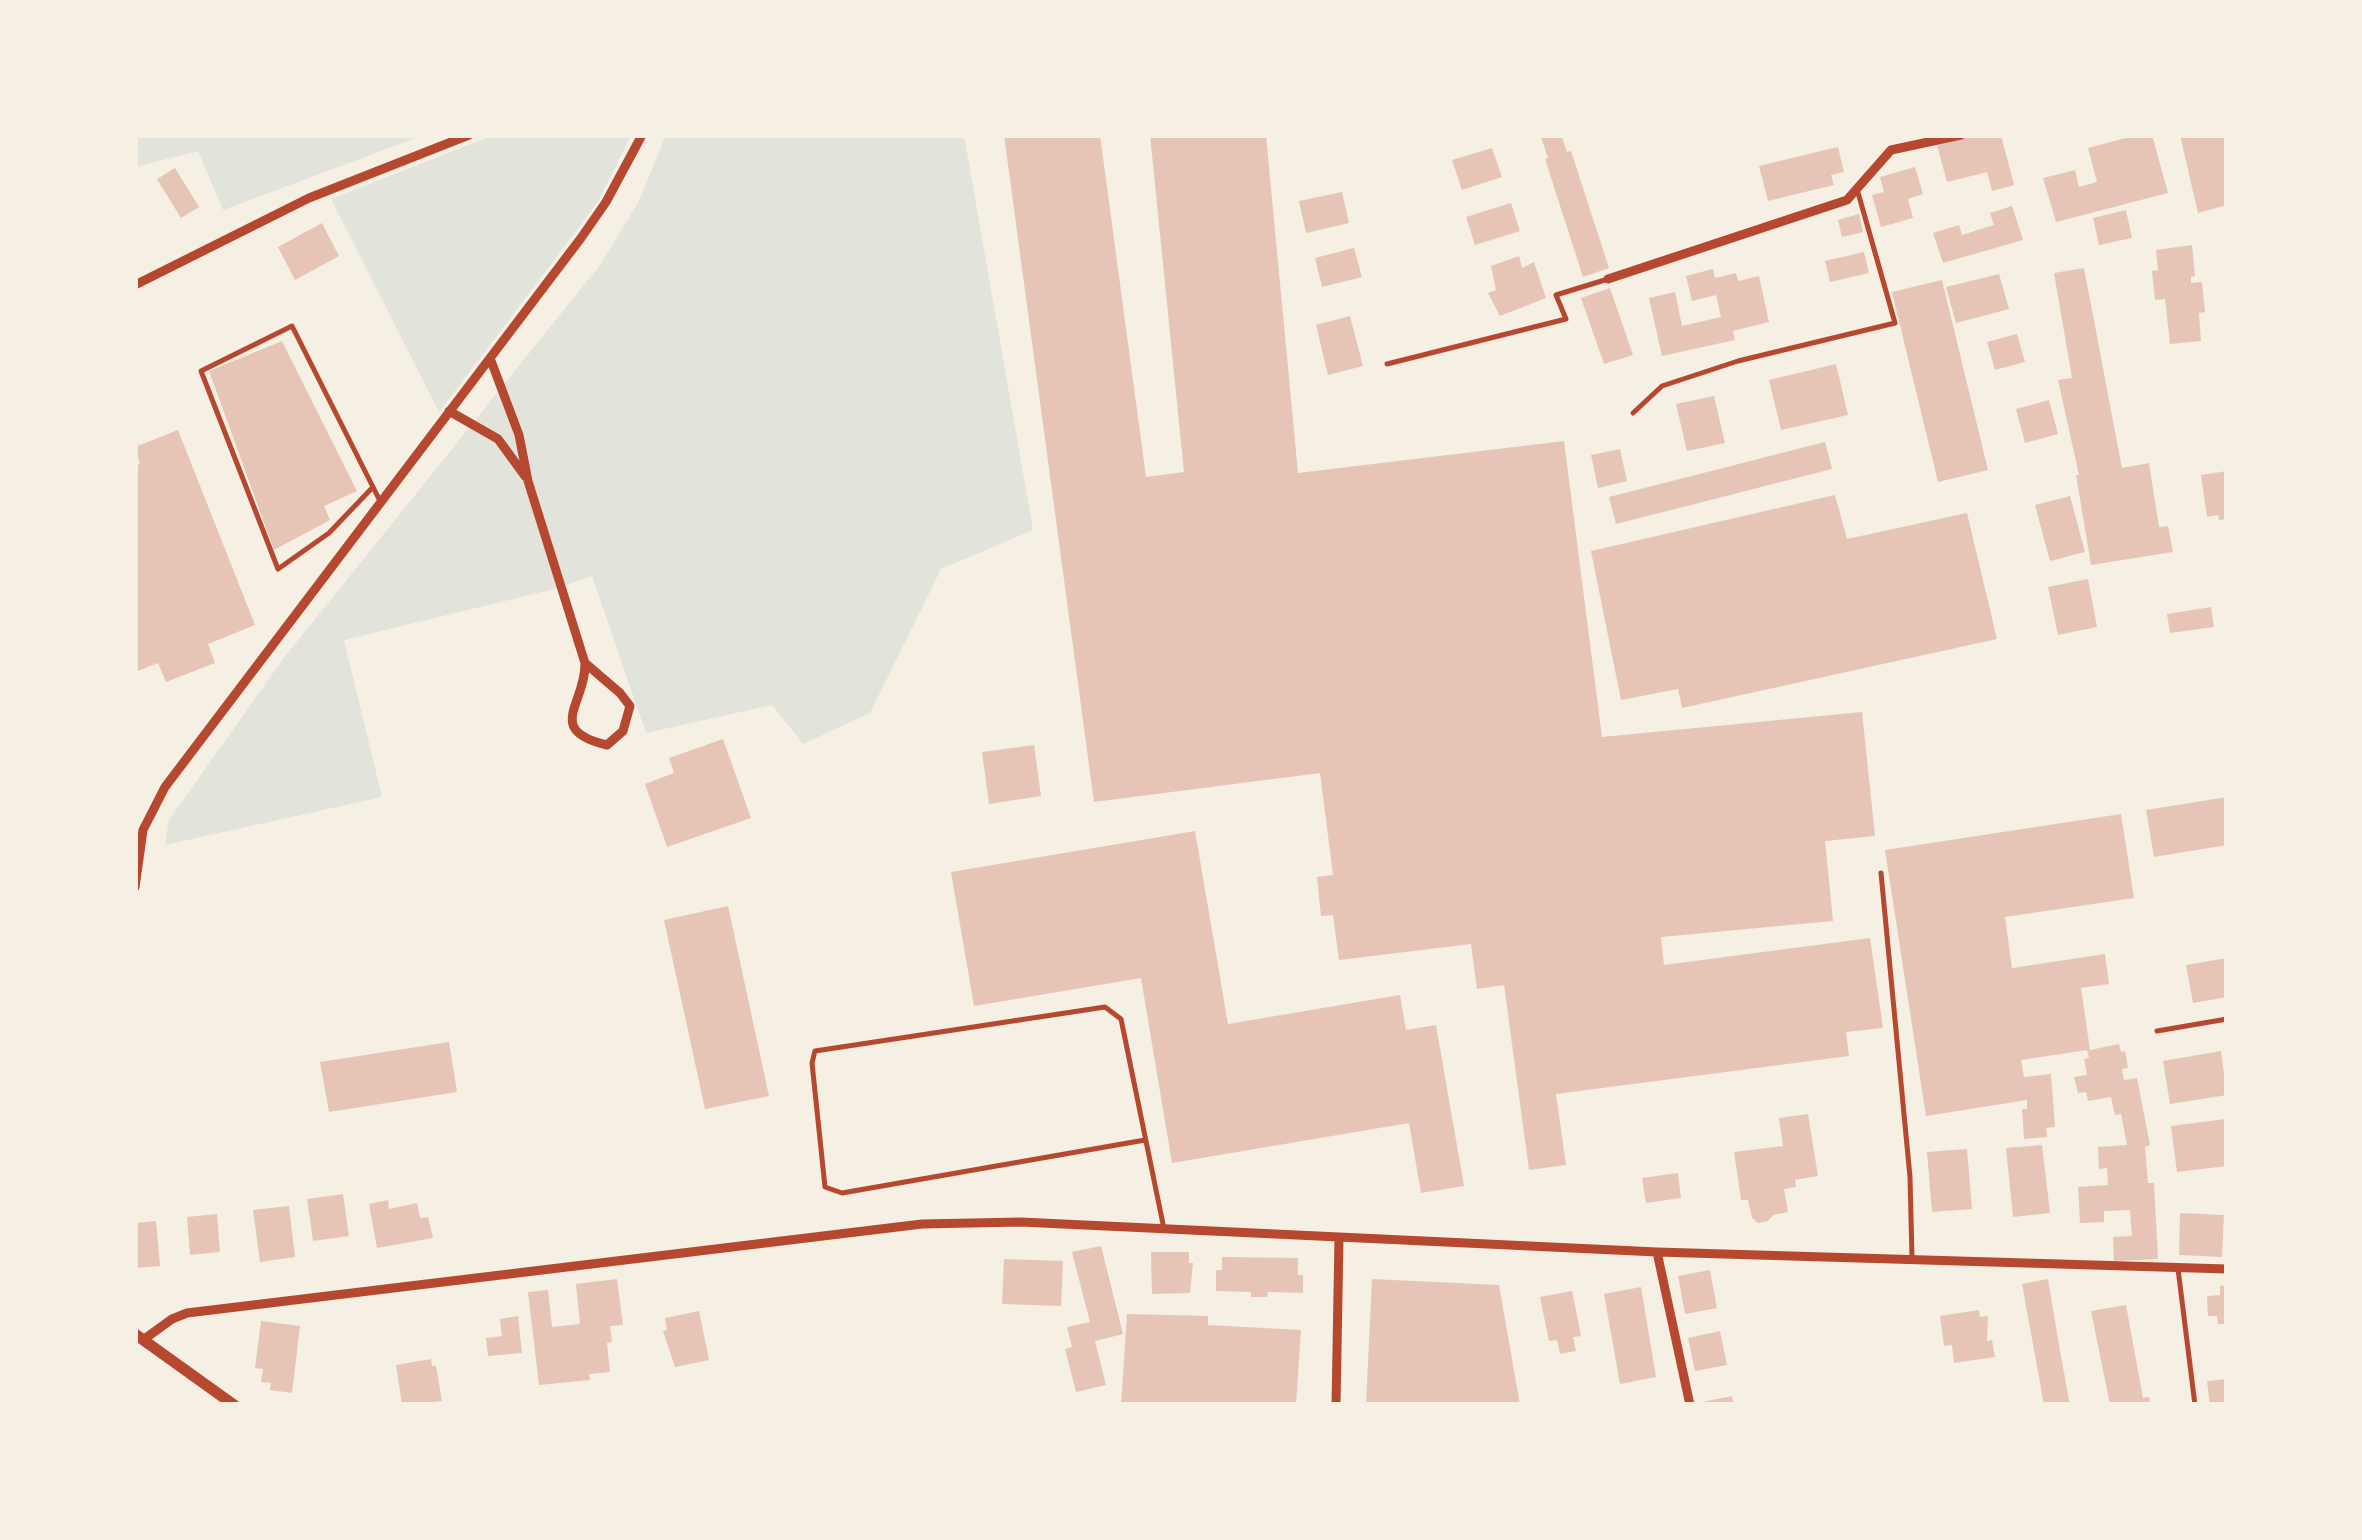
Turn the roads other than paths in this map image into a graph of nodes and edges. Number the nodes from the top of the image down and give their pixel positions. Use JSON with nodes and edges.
{"nodes":[{"id":1,"x":469,"y":135,"type":"edge"},
{"id":2,"x":642,"y":135,"type":"edge"},
{"id":3,"x":1961,"y":135,"type":"edge"},
{"id":4,"x":1857,"y":189,"type":"junction"},
{"id":5,"x":1608,"y":279,"type":"joint"},
{"id":6,"x":135,"y":285,"type":"edge"},
{"id":7,"x":490,"y":358,"type":"junction"},
{"id":8,"x":1386,"y":364,"type":"dead end"},
{"id":9,"x":449,"y":411,"type":"junction"},
{"id":10,"x":1633,"y":413,"type":"dead end"},
{"id":11,"x":528,"y":481,"type":"junction"},
{"id":12,"x":373,"y":487,"type":"junction"},
{"id":13,"x":380,"y":501,"type":"junction"},
{"id":14,"x":585,"y":662,"type":"junction"},
{"id":15,"x":1881,"y":873,"type":"dead end"},
{"id":16,"x":135,"y":887,"type":"edge"},
{"id":17,"x":2227,"y":1019,"type":"edge"},
{"id":18,"x":2157,"y":1031,"type":"dead end"},
{"id":19,"x":1145,"y":1140,"type":"junction"},
{"id":20,"x":1164,"y":1228,"type":"junction"},
{"id":21,"x":1339,"y":1238,"type":"junction"},
{"id":22,"x":1656,"y":1252,"type":"junction"},
{"id":23,"x":1912,"y":1258,"type":"junction"},
{"id":24,"x":2178,"y":1269,"type":"junction"},
{"id":25,"x":2227,"y":1269,"type":"edge"},
{"id":26,"x":139,"y":1337,"type":"edge"},
{"id":27,"x":234,"y":1405,"type":"edge"},
{"id":28,"x":1336,"y":1405,"type":"edge"},
{"id":29,"x":1690,"y":1405,"type":"edge"},
{"id":30,"x":2195,"y":1405,"type":"edge"}],
"edges":[{"from":1,"to":6,"type":"street"},
{"from":2,"to":7,"type":"street"},
{"from":3,"to":4,"type":"street"},
{"from":4,"to":5,"type":"street"},
{"from":4,"to":10,"type":"lane"},
{"from":5,"to":8,"type":"lane"},
{"from":7,"to":9,"type":"street"},
{"from":7,"to":11,"type":"street"},
{"from":9,"to":11,"type":"street"},
{"from":9,"to":13,"type":"street"},
{"from":11,"to":14,"type":"street"},
{"from":12,"to":12,"type":"lane"},
{"from":12,"to":13,"type":"lane"},
{"from":13,"to":16,"type":"street"},
{"from":14,"to":14,"type":"street"},
{"from":15,"to":23,"type":"lane"},
{"from":17,"to":18,"type":"lane"},
{"from":19,"to":19,"type":"lane"},
{"from":19,"to":20,"type":"lane"},
{"from":20,"to":21,"type":"street"},
{"from":20,"to":26,"type":"street"},
{"from":21,"to":22,"type":"street"},
{"from":21,"to":28,"type":"street"},
{"from":22,"to":23,"type":"street"},
{"from":22,"to":29,"type":"street"},
{"from":23,"to":24,"type":"street"},
{"from":24,"to":25,"type":"street"},
{"from":24,"to":30,"type":"lane"},
{"from":26,"to":27,"type":"street"}]}
